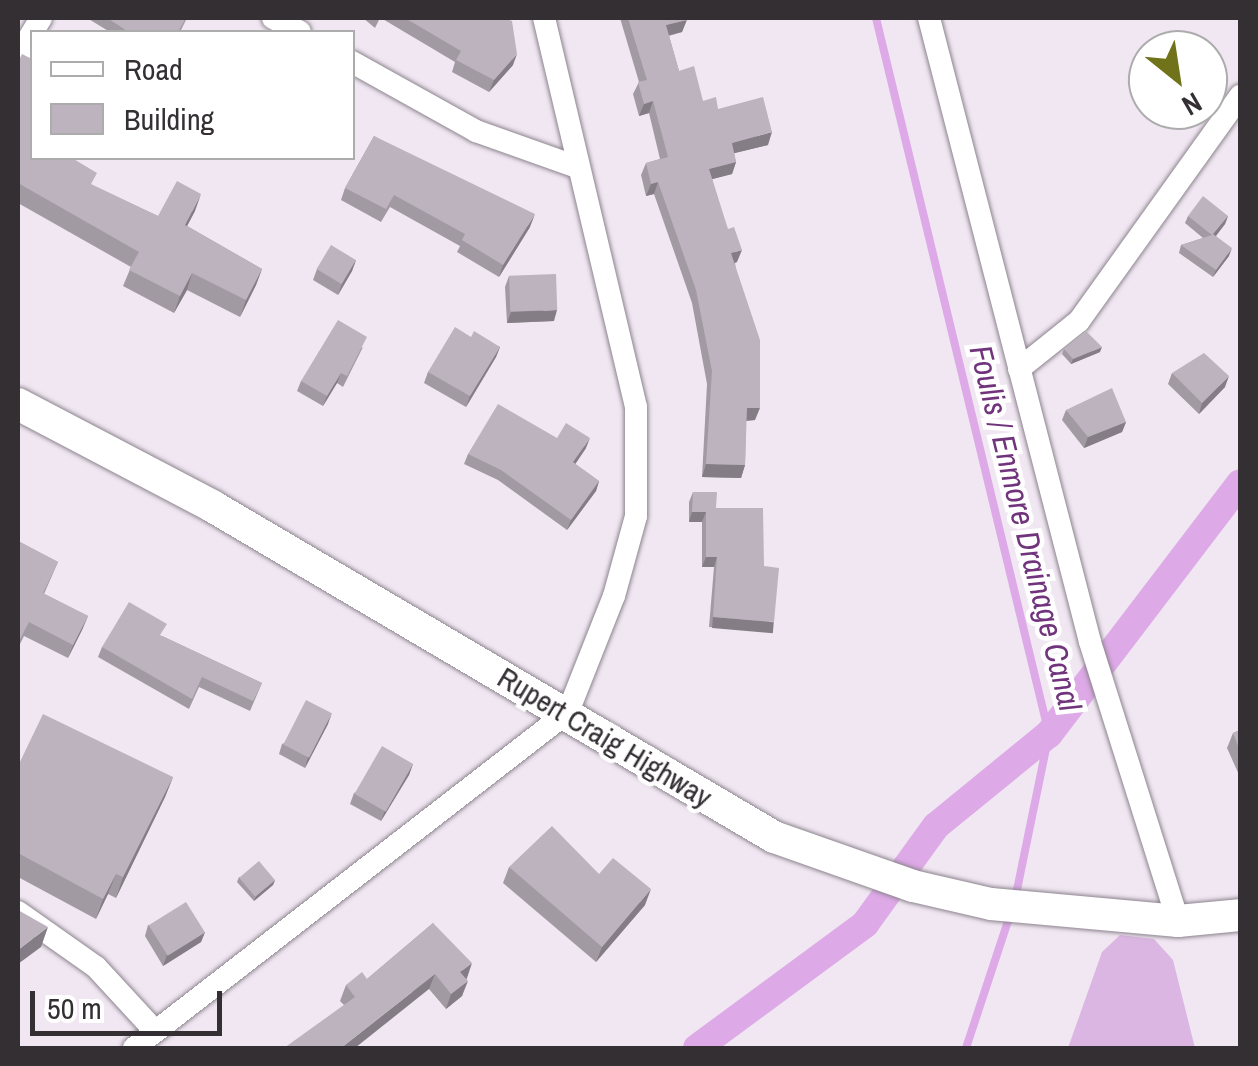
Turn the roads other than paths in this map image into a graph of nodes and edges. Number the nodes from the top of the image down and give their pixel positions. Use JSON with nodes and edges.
{"nodes":[{"id":1,"x":274,"y":18,"type":"edge"},
{"id":2,"x":544,"y":18,"type":"edge"},
{"id":3,"x":930,"y":18,"type":"edge"},
{"id":4,"x":296,"y":30,"type":"edge"},
{"id":5,"x":355,"y":64,"type":"edge"},
{"id":6,"x":1240,"y":96,"type":"edge"},
{"id":7,"x":577,"y":168,"type":"junction"},
{"id":8,"x":1019,"y":369,"type":"junction"},
{"id":9,"x":18,"y":404,"type":"edge"},
{"id":10,"x":568,"y":712,"type":"junction"},
{"id":11,"x":18,"y":912,"type":"edge"},
{"id":12,"x":1240,"y":914,"type":"edge"},
{"id":13,"x":1178,"y":920,"type":"junction"},
{"id":14,"x":155,"y":1032,"type":"junction"},
{"id":15,"x":134,"y":1048,"type":"edge"}],
"edges":[{"from":1,"to":4,"type":"street"},
{"from":2,"to":7,"type":"street"},
{"from":3,"to":8,"type":"street"},
{"from":5,"to":7,"type":"street"},
{"from":6,"to":8,"type":"street"},
{"from":7,"to":10,"type":"street"},
{"from":8,"to":13,"type":"street"},
{"from":9,"to":10,"type":"main road","name":"Rupert Craig Highway"},
{"from":10,"to":13,"type":"main road","name":"Rupert Craig Highway"},
{"from":10,"to":14,"type":"street"},
{"from":11,"to":14,"type":"street"},
{"from":12,"to":13,"type":"main road","name":"Rupert Craig Highway"},
{"from":14,"to":15,"type":"street"}]}
